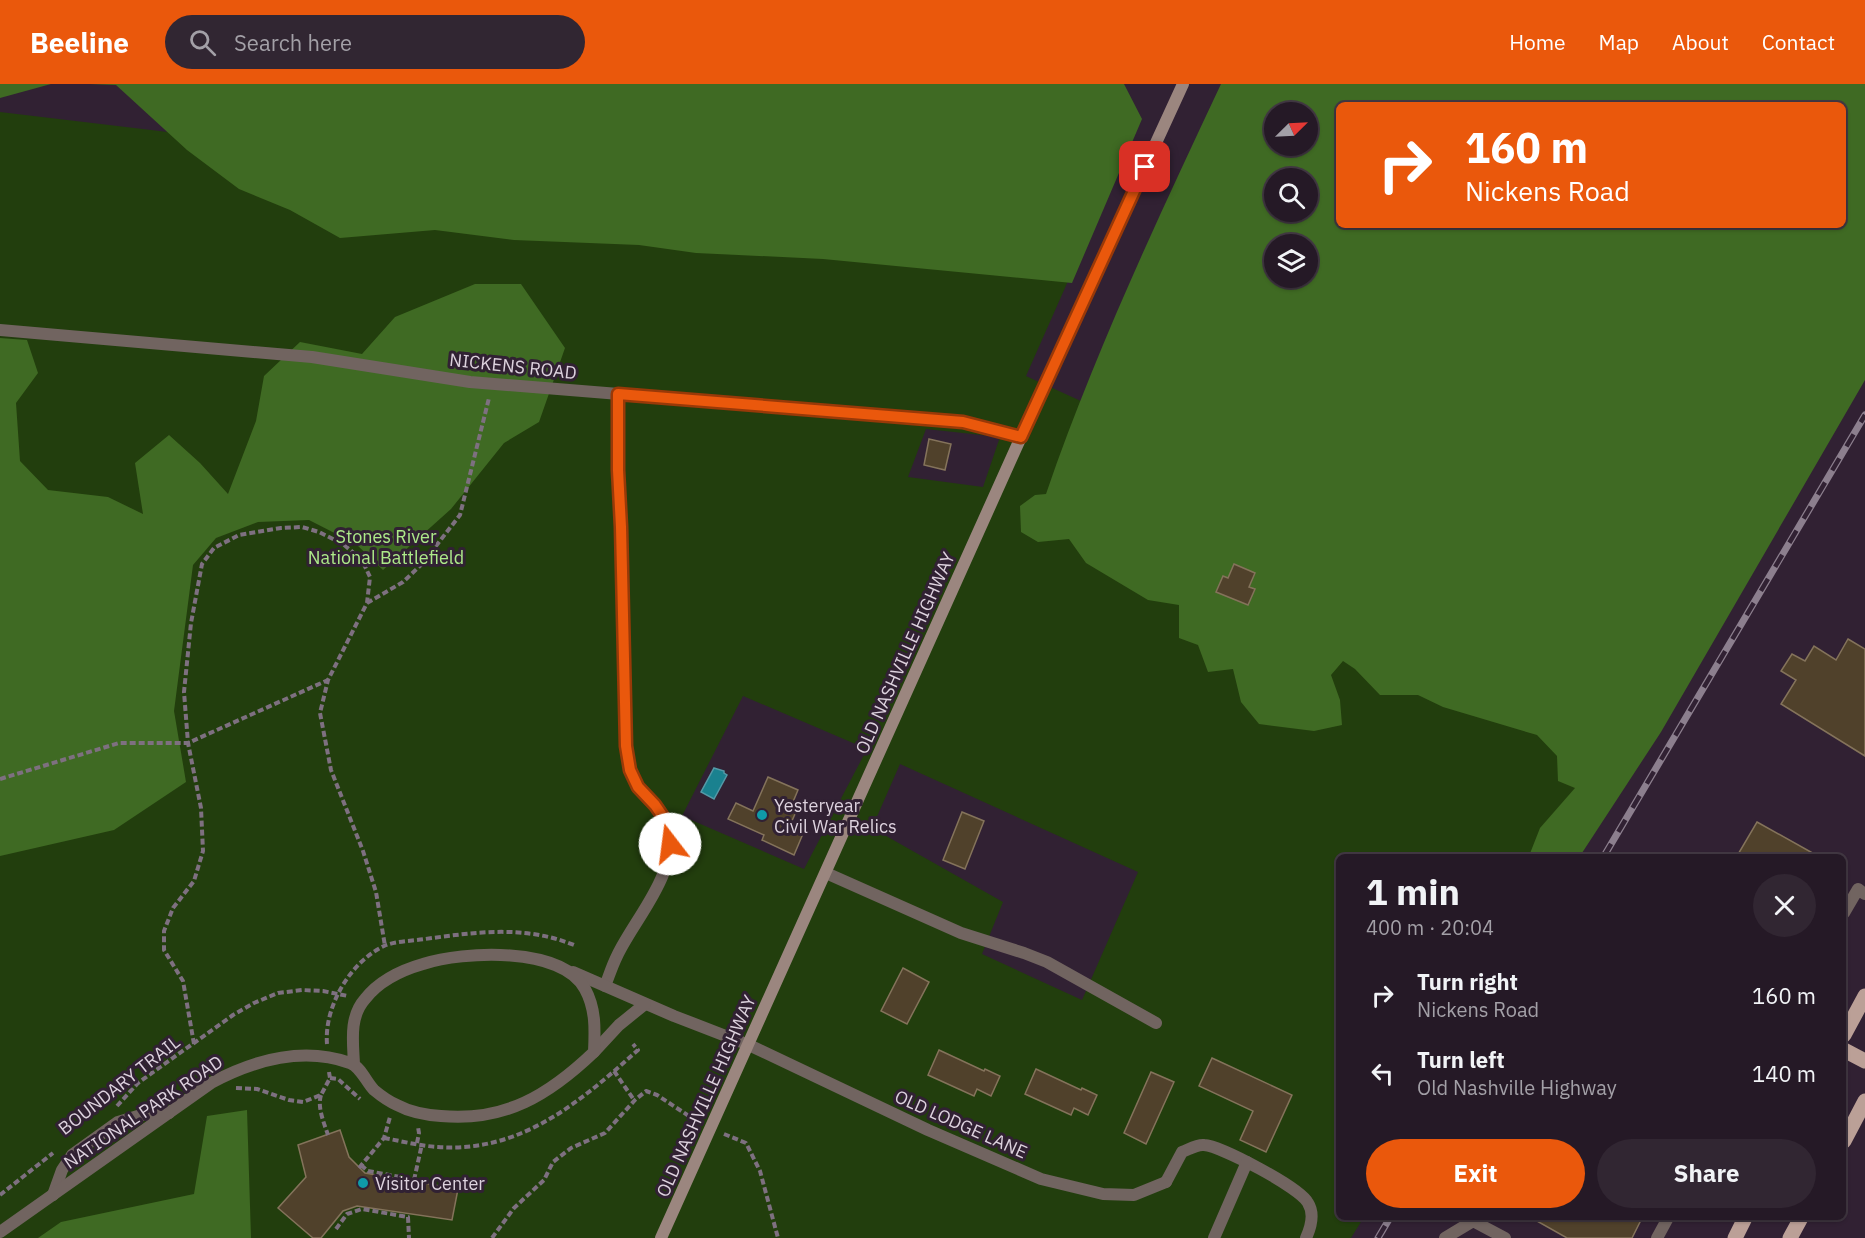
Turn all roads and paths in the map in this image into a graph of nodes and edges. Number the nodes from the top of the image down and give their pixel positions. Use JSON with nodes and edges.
{"nodes":[{"id":1,"x":1183,"y":84,"type":"edge"},
{"id":2,"x":0,"y":330,"type":"edge"},
{"id":3,"x":492,"y":384,"type":"junction"},
{"id":4,"x":618,"y":394,"type":"junction"},
{"id":5,"x":1021,"y":437,"type":"junction"},
{"id":6,"x":367,"y":603,"type":"junction"},
{"id":7,"x":328,"y":680,"type":"junction"},
{"id":8,"x":188,"y":743,"type":"junction"},
{"id":9,"x":0,"y":779,"type":"edge"},
{"id":10,"x":826,"y":873,"type":"junction"},
{"id":11,"x":1865,"y":894,"type":"edge"},
{"id":12,"x":1846,"y":910,"type":"edge"},
{"id":13,"x":385,"y":946,"type":"dead end"},
{"id":14,"x":567,"y":970,"type":"junction"},
{"id":15,"x":605,"y":986,"type":"junction"},
{"id":16,"x":1865,"y":996,"type":"edge"},
{"id":17,"x":364,"y":999,"type":"junction"},
{"id":18,"x":645,"y":1004,"type":"junction"},
{"id":19,"x":1156,"y":1023,"type":"dead end"},
{"id":20,"x":1846,"y":1031,"type":"edge"},
{"id":21,"x":194,"y":1044,"type":"junction"},
{"id":22,"x":749,"y":1046,"type":"junction"},
{"id":23,"x":1846,"y":1051,"type":"edge"},
{"id":24,"x":594,"y":1052,"type":"junction"},
{"id":25,"x":1865,"y":1061,"type":"edge"},
{"id":26,"x":354,"y":1064,"type":"junction"},
{"id":27,"x":614,"y":1071,"type":"dead end"},
{"id":28,"x":321,"y":1095,"type":"dead end"},
{"id":29,"x":635,"y":1100,"type":"junction"},
{"id":30,"x":1865,"y":1101,"type":"edge"},
{"id":31,"x":111,"y":1111,"type":"dead end"},
{"id":32,"x":169,"y":1113,"type":"junction"},
{"id":33,"x":390,"y":1116,"type":"dead end"},
{"id":34,"x":711,"y":1128,"type":"junction"},
{"id":35,"x":328,"y":1135,"type":"dead end"},
{"id":36,"x":1846,"y":1136,"type":"edge"},
{"id":37,"x":422,"y":1144,"type":"dead end"},
{"id":38,"x":61,"y":1146,"type":"dead end"},
{"id":39,"x":1247,"y":1162,"type":"junction"},
{"id":40,"x":414,"y":1180,"type":"junction"},
{"id":41,"x":421,"y":1181,"type":"dead end"},
{"id":42,"x":0,"y":1195,"type":"edge"},
{"id":43,"x":53,"y":1195,"type":"junction"},
{"id":44,"x":1470,"y":1220,"type":"edge"},
{"id":45,"x":1473,"y":1220,"type":"edge"},
{"id":46,"x":1667,"y":1220,"type":"edge"},
{"id":47,"x":1744,"y":1220,"type":"edge"},
{"id":48,"x":1800,"y":1220,"type":"edge"},
{"id":49,"x":336,"y":1229,"type":"dead end"},
{"id":50,"x":0,"y":1232,"type":"edge"},
{"id":51,"x":409,"y":1238,"type":"edge"},
{"id":52,"x":492,"y":1238,"type":"edge"},
{"id":53,"x":661,"y":1238,"type":"edge"},
{"id":54,"x":778,"y":1238,"type":"edge"},
{"id":55,"x":1214,"y":1238,"type":"edge"},
{"id":56,"x":1306,"y":1238,"type":"edge"},
{"id":57,"x":1445,"y":1238,"type":"edge"},
{"id":58,"x":1504,"y":1238,"type":"edge"},
{"id":59,"x":1657,"y":1238,"type":"edge"},
{"id":60,"x":1735,"y":1238,"type":"edge"},
{"id":61,"x":1790,"y":1238,"type":"edge"}],
"edges":[{"from":1,"to":5,"type":"main road","name":"OLD NASHVILLE HIGHWAY"},
{"from":2,"to":3,"type":"street","name":"NICKENS ROAD"},
{"from":3,"to":4,"type":"street","name":"NICKENS ROAD"},
{"from":3,"to":6,"type":"path"},
{"from":4,"to":5,"type":"street","name":"NICKENS ROAD"},
{"from":4,"to":15,"type":"street"},
{"from":5,"to":10,"type":"main road","name":"OLD NASHVILLE HIGHWAY"},
{"from":6,"to":7,"type":"path"},
{"from":6,"to":8,"type":"path"},
{"from":7,"to":8,"type":"path"},
{"from":7,"to":13,"type":"path"},
{"from":8,"to":9,"type":"path"},
{"from":8,"to":21,"type":"path"},
{"from":10,"to":19,"type":"street"},
{"from":10,"to":22,"type":"main road","name":"OLD NASHVILLE HIGHWAY"},
{"from":11,"to":12,"type":"street"},
{"from":14,"to":15,"type":"street"},
{"from":14,"to":17,"type":"street"},
{"from":14,"to":24,"type":"street"},
{"from":15,"to":18,"type":"street"},
{"from":16,"to":20,"type":"main road"},
{"from":17,"to":21,"type":"path","name":"BOUNDARY TRAIL"},
{"from":17,"to":26,"type":"street"},
{"from":18,"to":22,"type":"street"},
{"from":18,"to":24,"type":"street"},
{"from":21,"to":31,"type":"path","name":"BOUNDARY TRAIL"},
{"from":22,"to":34,"type":"main road","name":"OLD NASHVILLE HIGHWAY"},
{"from":22,"to":39,"type":"street","name":"OLD LODGE LANE"},
{"from":23,"to":25,"type":"main road"},
{"from":24,"to":26,"type":"street"},
{"from":26,"to":32,"type":"street","name":"NATIONAL PARK ROAD"},
{"from":27,"to":29,"type":"path"},
{"from":28,"to":35,"type":"path"},
{"from":29,"to":34,"type":"path"},
{"from":29,"to":52,"type":"path"},
{"from":30,"to":36,"type":"main road"},
{"from":32,"to":43,"type":"street","name":"NATIONAL PARK ROAD"},
{"from":32,"to":43,"type":"street"},
{"from":33,"to":40,"type":"path"},
{"from":34,"to":53,"type":"main road","name":"OLD NASHVILLE HIGHWAY"},
{"from":34,"to":54,"type":"path"},
{"from":37,"to":40,"type":"path"},
{"from":38,"to":42,"type":"path","name":"BOUNDARY TRAIL"},
{"from":39,"to":55,"type":"street"},
{"from":39,"to":56,"type":"street"},
{"from":40,"to":41,"type":"path"},
{"from":43,"to":50,"type":"street","name":"NATIONAL PARK ROAD"},
{"from":44,"to":57,"type":"street"},
{"from":45,"to":58,"type":"street"},
{"from":46,"to":59,"type":"street"},
{"from":47,"to":60,"type":"main road"},
{"from":48,"to":61,"type":"main road"},
{"from":49,"to":51,"type":"path"}]}
